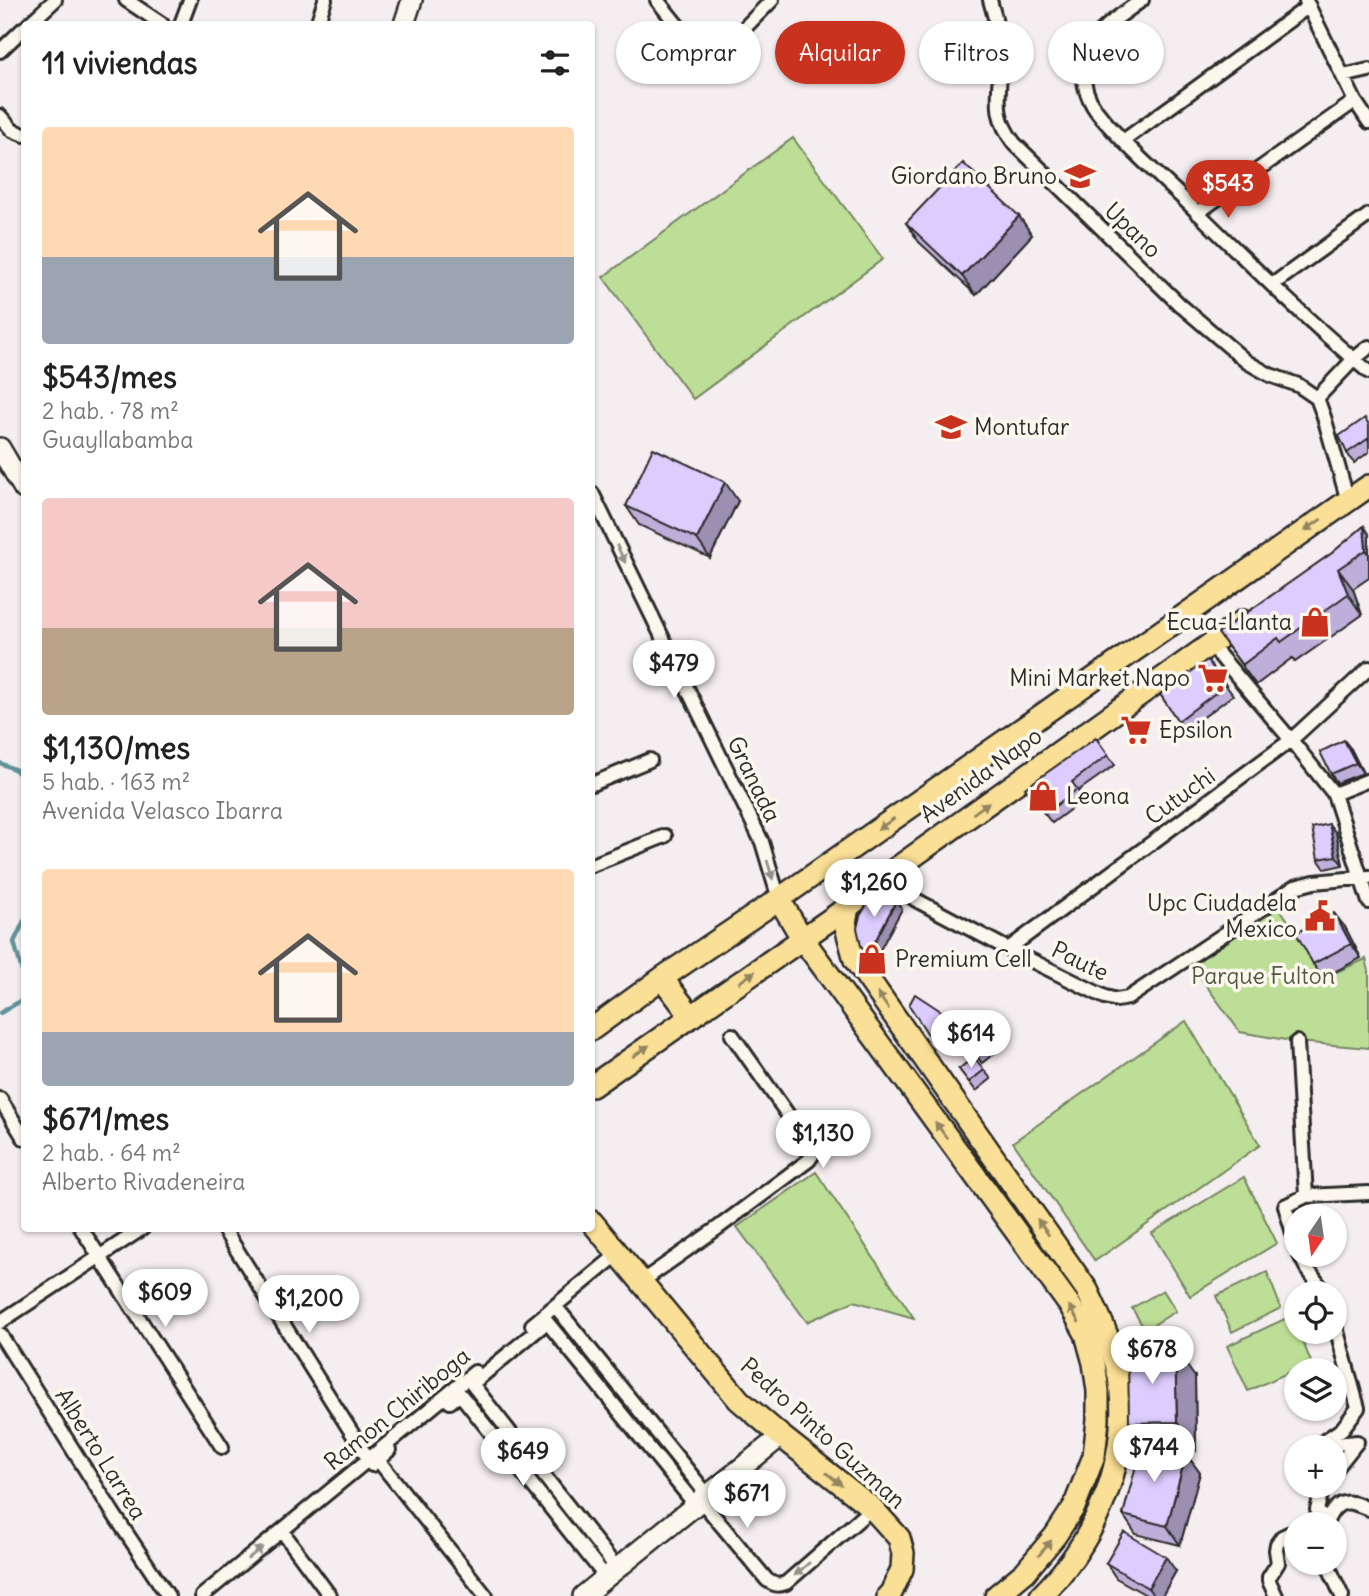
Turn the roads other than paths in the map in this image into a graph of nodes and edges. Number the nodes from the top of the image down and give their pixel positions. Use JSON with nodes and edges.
{"nodes":[{"id":1,"x":55,"y":0,"type":"edge"},
{"id":2,"x":126,"y":0,"type":"edge"},
{"id":3,"x":190,"y":0,"type":"edge"},
{"id":4,"x":325,"y":0,"type":"edge"},
{"id":5,"x":412,"y":0,"type":"edge"},
{"id":6,"x":657,"y":0,"type":"edge"},
{"id":7,"x":772,"y":0,"type":"edge"},
{"id":8,"x":990,"y":0,"type":"edge"},
{"id":9,"x":1142,"y":0,"type":"edge"},
{"id":10,"x":1307,"y":3,"type":"edge"},
{"id":11,"x":183,"y":20,"type":"edge"},
{"id":12,"x":32,"y":21,"type":"edge"},
{"id":13,"x":152,"y":21,"type":"edge"},
{"id":14,"x":318,"y":21,"type":"edge"},
{"id":15,"x":405,"y":21,"type":"edge"},
{"id":16,"x":21,"y":31,"type":"edge"},
{"id":17,"x":0,"y":51,"type":"edge"},
{"id":18,"x":1369,"y":70,"type":"edge"},
{"id":19,"x":1343,"y":76,"type":"junction"},
{"id":20,"x":1355,"y":101,"type":"junction"},
{"id":21,"x":0,"y":116,"type":"edge"},
{"id":22,"x":1369,"y":122,"type":"edge"},
{"id":23,"x":21,"y":134,"type":"edge"},
{"id":24,"x":1123,"y":141,"type":"junction"},
{"id":25,"x":1197,"y":213,"type":"junction"},
{"id":26,"x":1369,"y":215,"type":"edge"},
{"id":27,"x":1272,"y":285,"type":"junction"},
{"id":28,"x":1369,"y":347,"type":"edge"},
{"id":29,"x":1354,"y":359,"type":"junction"},
{"id":30,"x":1369,"y":372,"type":"edge"},
{"id":31,"x":1317,"y":398,"type":"junction"},
{"id":32,"x":0,"y":447,"type":"edge"},
{"id":33,"x":21,"y":484,"type":"edge"},
{"id":34,"x":1369,"y":486,"type":"edge"},
{"id":35,"x":595,"y":499,"type":"edge"},
{"id":36,"x":1348,"y":501,"type":"junction"},
{"id":37,"x":1255,"y":612,"type":"edge"},
{"id":38,"x":1210,"y":644,"type":"junction"},
{"id":39,"x":1369,"y":668,"type":"edge"},
{"id":40,"x":1291,"y":740,"type":"junction"},
{"id":41,"x":650,"y":760,"type":"dead end"},
{"id":42,"x":1369,"y":780,"type":"edge"},
{"id":43,"x":595,"y":783,"type":"edge"},
{"id":44,"x":1334,"y":794,"type":"junction"},
{"id":45,"x":664,"y":836,"type":"dead end"},
{"id":46,"x":595,"y":864,"type":"edge"},
{"id":47,"x":890,"y":873,"type":"junction"},
{"id":48,"x":1366,"y":878,"type":"edge"},
{"id":49,"x":779,"y":899,"type":"junction"},
{"id":50,"x":1369,"y":902,"type":"edge"},
{"id":51,"x":848,"y":907,"type":"junction"},
{"id":52,"x":802,"y":939,"type":"junction"},
{"id":53,"x":1008,"y":949,"type":"junction"},
{"id":54,"x":662,"y":978,"type":"junction"},
{"id":55,"x":691,"y":1016,"type":"junction"},
{"id":56,"x":595,"y":1027,"type":"edge"},
{"id":57,"x":732,"y":1035,"type":"dead end"},
{"id":58,"x":1297,"y":1042,"type":"dead end"},
{"id":59,"x":595,"y":1084,"type":"edge"},
{"id":60,"x":0,"y":1099,"type":"edge"},
{"id":61,"x":21,"y":1133,"type":"edge"},
{"id":62,"x":1369,"y":1193,"type":"edge"},
{"id":63,"x":1306,"y":1196,"type":"junction"},
{"id":64,"x":1289,"y":1204,"type":"edge"},
{"id":65,"x":595,"y":1226,"type":"edge"},
{"id":66,"x":83,"y":1232,"type":"edge"},
{"id":67,"x":137,"y":1232,"type":"edge"},
{"id":68,"x":226,"y":1232,"type":"edge"},
{"id":69,"x":618,"y":1254,"type":"junction"},
{"id":70,"x":99,"y":1258,"type":"junction"},
{"id":71,"x":641,"y":1282,"type":"junction"},
{"id":72,"x":554,"y":1312,"type":"junction"},
{"id":73,"x":0,"y":1322,"type":"edge"},
{"id":74,"x":0,"y":1334,"type":"edge"},
{"id":75,"x":1340,"y":1344,"type":"edge"},
{"id":76,"x":462,"y":1383,"type":"junction"},
{"id":77,"x":1333,"y":1435,"type":"edge"},
{"id":78,"x":780,"y":1436,"type":"junction"},
{"id":79,"x":1347,"y":1443,"type":"edge"},
{"id":80,"x":222,"y":1447,"type":"dead end"},
{"id":81,"x":1347,"y":1455,"type":"edge"},
{"id":82,"x":368,"y":1460,"type":"junction"},
{"id":83,"x":697,"y":1495,"type":"junction"},
{"id":84,"x":872,"y":1508,"type":"junction"},
{"id":85,"x":1369,"y":1509,"type":"edge"},
{"id":86,"x":1332,"y":1512,"type":"edge"},
{"id":87,"x":282,"y":1531,"type":"junction"},
{"id":88,"x":1284,"y":1536,"type":"edge"},
{"id":89,"x":607,"y":1568,"type":"junction"},
{"id":90,"x":1332,"y":1575,"type":"edge"},
{"id":91,"x":168,"y":1596,"type":"edge"},
{"id":92,"x":202,"y":1596,"type":"edge"},
{"id":93,"x":330,"y":1596,"type":"edge"},
{"id":94,"x":475,"y":1596,"type":"edge"},
{"id":95,"x":486,"y":1596,"type":"edge"},
{"id":96,"x":583,"y":1596,"type":"edge"},
{"id":97,"x":888,"y":1596,"type":"edge"},
{"id":98,"x":996,"y":1596,"type":"edge"},
{"id":99,"x":1041,"y":1596,"type":"edge"},
{"id":100,"x":1276,"y":1596,"type":"edge"},
{"id":101,"x":1342,"y":1596,"type":"edge"}],
"edges":[{"from":1,"to":12,"type":"street"},
{"from":2,"to":13,"type":"street"},
{"from":3,"to":11,"type":"street"},
{"from":4,"to":14,"type":"street"},
{"from":5,"to":15,"type":"main road"},
{"from":6,"to":7,"type":"street"},
{"from":8,"to":31,"type":"street","name":"Upano"},
{"from":9,"to":24,"type":"street"},
{"from":10,"to":19,"type":"street"},
{"from":10,"to":24,"type":"street"},
{"from":16,"to":17,"type":"street"},
{"from":18,"to":19,"type":"street"},
{"from":19,"to":20,"type":"street"},
{"from":20,"to":22,"type":"street"},
{"from":20,"to":25,"type":"street"},
{"from":21,"to":23,"type":"street"},
{"from":24,"to":25,"type":"street"},
{"from":25,"to":27,"type":"street"},
{"from":26,"to":27,"type":"street"},
{"from":27,"to":29,"type":"street"},
{"from":28,"to":29,"type":"street"},
{"from":29,"to":30,"type":"street"},
{"from":29,"to":31,"type":"street"},
{"from":31,"to":36,"type":"street"},
{"from":32,"to":33,"type":"main road"},
{"from":34,"to":36,"type":"main road","name":"Avenida Napo"},
{"from":35,"to":49,"type":"street","name":"Granada","one_way":true},
{"from":36,"to":49,"type":"main road","name":"Avenida Napo","one_way":true},
{"from":37,"to":38,"type":"main road","name":"Avenida Napo"},
{"from":38,"to":40,"type":"street"},
{"from":47,"to":38,"type":"main road","name":"Avenida Napo","one_way":true},
{"from":39,"to":40,"type":"street","name":"Cutuchi"},
{"from":40,"to":44,"type":"street"},
{"from":40,"to":53,"type":"street","name":"Cutuchi"},
{"from":41,"to":43,"type":"street"},
{"from":42,"to":44,"type":"street"},
{"from":44,"to":48,"type":"street"},
{"from":45,"to":46,"type":"street"},
{"from":47,"to":51,"type":"main road","name":"Avenida Napo"},
{"from":47,"to":53,"type":"street","name":"Paute"},
{"from":48,"to":50,"type":"street"},
{"from":48,"to":53,"type":"street","name":"Paute"},
{"from":49,"to":52,"type":"main road"},
{"from":49,"to":54,"type":"main road","name":"Avenida Napo"},
{"from":51,"to":52,"type":"main road","name":"Avenida Napo"},
{"from":99,"to":51,"type":"main road","one_way":true},
{"from":55,"to":52,"type":"main road","name":"Avenida Napo","one_way":true},
{"from":98,"to":52,"type":"main road","one_way":true},
{"from":54,"to":55,"type":"main road"},
{"from":54,"to":56,"type":"main road","name":"Avenida Napo"},
{"from":59,"to":55,"type":"main road","name":"Avenida Napo","one_way":true},
{"from":57,"to":71,"type":"street"},
{"from":58,"to":63,"type":"street"},
{"from":60,"to":61,"type":"street"},
{"from":62,"to":63,"type":"street"},
{"from":63,"to":64,"type":"street"},
{"from":65,"to":69,"type":"main road","name":"Pedro Pinto Guzman"},
{"from":66,"to":70,"type":"street"},
{"from":67,"to":70,"type":"street"},
{"from":68,"to":82,"type":"street"},
{"from":69,"to":71,"type":"main road","name":"Pedro Pinto Guzman"},
{"from":69,"to":72,"type":"street","name":"Ramon Chiriboga"},
{"from":70,"to":73,"type":"street"},
{"from":70,"to":80,"type":"street"},
{"from":71,"to":78,"type":"main road","name":"Pedro Pinto Guzman"},
{"from":72,"to":76,"type":"street","name":"Ramon Chiriboga"},
{"from":72,"to":83,"type":"street"},
{"from":74,"to":91,"type":"street","name":"Alberto Larrea"},
{"from":75,"to":77,"type":"street"},
{"from":76,"to":82,"type":"street","name":"Ramon Chiriboga"},
{"from":76,"to":89,"type":"street"},
{"from":78,"to":83,"type":"main road"},
{"from":78,"to":84,"type":"main road","name":"Pedro Pinto Guzman","one_way":true},
{"from":79,"to":81,"type":"street"},
{"from":82,"to":87,"type":"street","name":"Ramon Chiriboga"},
{"from":82,"to":94,"type":"street"},
{"from":84,"to":83,"type":"street","one_way":true},
{"from":83,"to":89,"type":"main road"},
{"from":83,"to":89,"type":"street"},
{"from":84,"to":97,"type":"main road","name":"Pedro Pinto Guzman"},
{"from":85,"to":86,"type":"street"},
{"from":92,"to":87,"type":"street","name":"Ramon Chiriboga","one_way":true},
{"from":87,"to":93,"type":"street"},
{"from":88,"to":100,"type":"street"},
{"from":89,"to":95,"type":"street"},
{"from":89,"to":96,"type":"main road"},
{"from":90,"to":101,"type":"street"}]}
